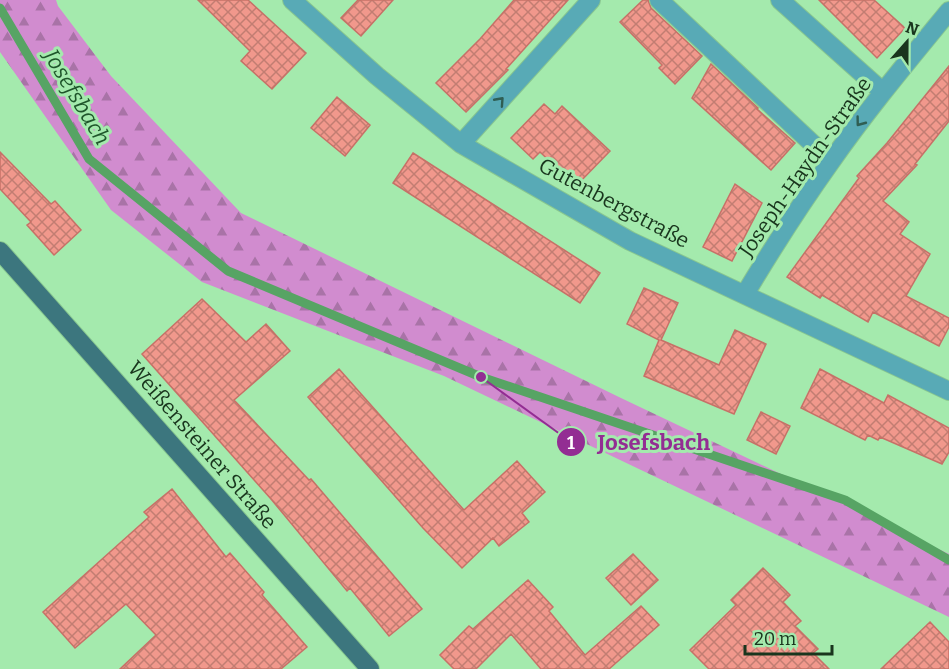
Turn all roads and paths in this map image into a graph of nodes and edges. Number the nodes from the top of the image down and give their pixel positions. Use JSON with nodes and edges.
{"nodes":[{"id":1,"x":292,"y":0,"type":"edge"},
{"id":2,"x":591,"y":0,"type":"edge"},
{"id":3,"x":659,"y":0,"type":"edge"},
{"id":4,"x":780,"y":0,"type":"edge"},
{"id":5,"x":949,"y":11,"type":"edge"},
{"id":6,"x":883,"y":92,"type":"junction"},
{"id":7,"x":460,"y":144,"type":"junction"},
{"id":8,"x":831,"y":161,"type":"junction"},
{"id":9,"x":0,"y":251,"type":"edge"},
{"id":10,"x":746,"y":294,"type":"junction"},
{"id":11,"x":946,"y":384,"type":"edge"},
{"id":12,"x":370,"y":669,"type":"edge"}],
"edges":[{"from":1,"to":7,"type":"street","name":"Gutenbergstraße"},
{"from":7,"to":2,"type":"street","one_way":true},
{"from":3,"to":8,"type":"street"},
{"from":4,"to":6,"type":"street"},
{"from":5,"to":6,"type":"street","name":"Joseph-Haydn-Straße"},
{"from":6,"to":8,"type":"street","name":"Joseph-Haydn-Straße","one_way":true},
{"from":7,"to":10,"type":"street","name":"Gutenbergstraße"},
{"from":8,"to":10,"type":"street","name":"Joseph-Haydn-Straße"},
{"from":9,"to":12,"type":"main road","name":"Weißensteiner Straße"},
{"from":10,"to":11,"type":"street","name":"Gutenbergstraße"}]}
